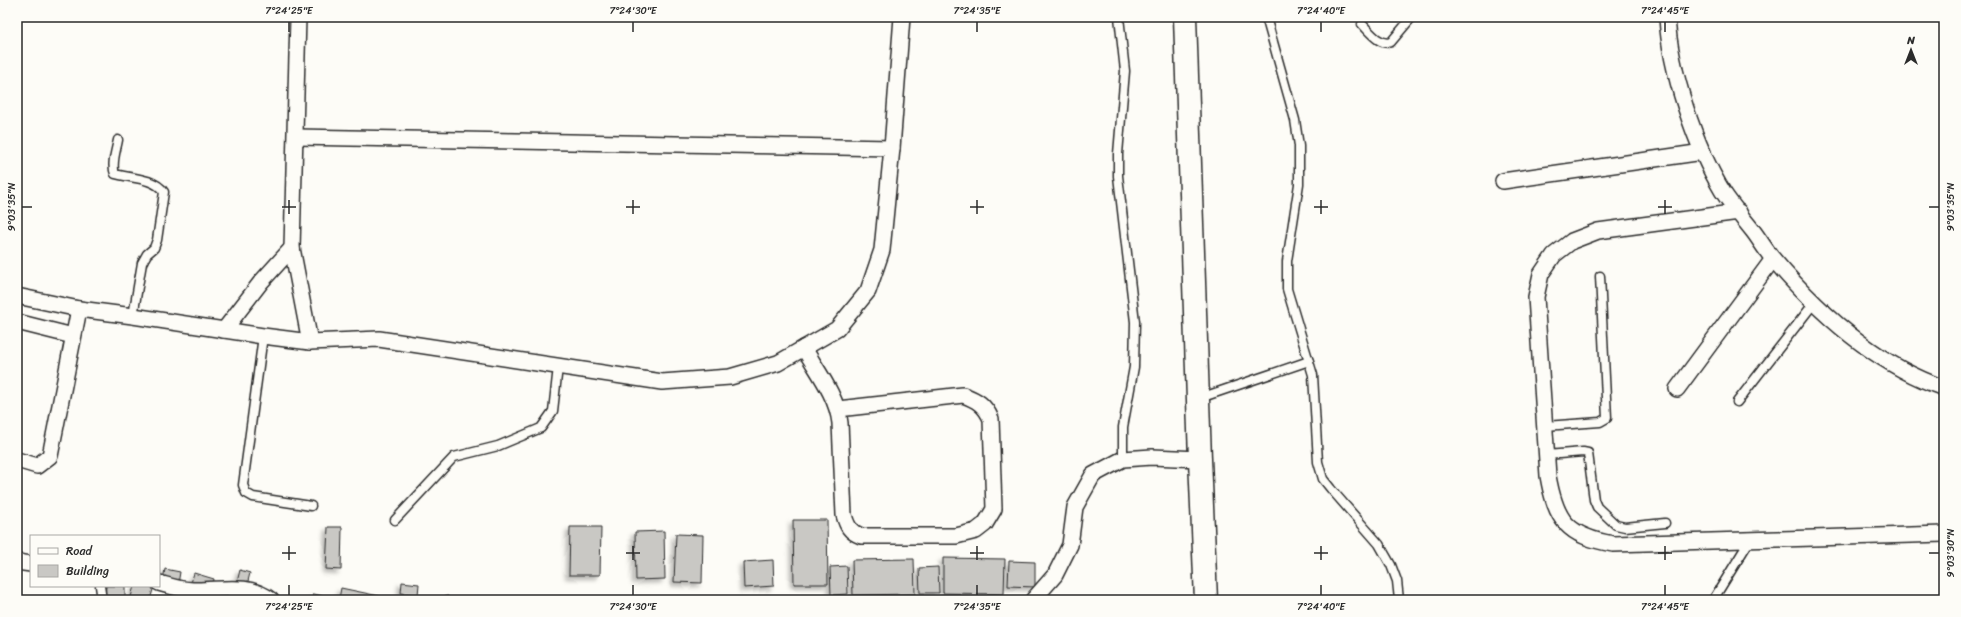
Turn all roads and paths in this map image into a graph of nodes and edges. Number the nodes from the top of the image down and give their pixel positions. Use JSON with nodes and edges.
{"nodes":[{"id":1,"x":298,"y":17,"type":"edge"},
{"id":2,"x":902,"y":17,"type":"edge"},
{"id":3,"x":1119,"y":17,"type":"edge"},
{"id":4,"x":1185,"y":17,"type":"edge"},
{"id":5,"x":1266,"y":17,"type":"edge"},
{"id":6,"x":1412,"y":17,"type":"edge"},
{"id":7,"x":1667,"y":17,"type":"edge"},
{"id":8,"x":1362,"y":24,"type":"dead end"},
{"id":9,"x":296,"y":137,"type":"junction"},
{"id":10,"x":118,"y":140,"type":"dead end"},
{"id":11,"x":892,"y":148,"type":"junction"},
{"id":12,"x":1703,"y":152,"type":"junction"},
{"id":13,"x":1503,"y":180,"type":"dead end"},
{"id":14,"x":1739,"y":212,"type":"junction"},
{"id":15,"x":292,"y":248,"type":"junction"},
{"id":16,"x":1773,"y":260,"type":"junction"},
{"id":17,"x":1600,"y":276,"type":"dead end"},
{"id":18,"x":17,"y":296,"type":"edge"},
{"id":19,"x":1814,"y":303,"type":"junction"},
{"id":20,"x":78,"y":309,"type":"junction"},
{"id":21,"x":132,"y":316,"type":"junction"},
{"id":22,"x":17,"y":322,"type":"edge"},
{"id":23,"x":224,"y":330,"type":"junction"},
{"id":24,"x":73,"y":336,"type":"junction"},
{"id":25,"x":262,"y":336,"type":"junction"},
{"id":26,"x":310,"y":342,"type":"junction"},
{"id":27,"x":804,"y":348,"type":"junction"},
{"id":28,"x":1309,"y":361,"type":"junction"},
{"id":29,"x":558,"y":367,"type":"junction"},
{"id":30,"x":1944,"y":388,"type":"edge"},
{"id":31,"x":1677,"y":389,"type":"dead end"},
{"id":32,"x":1198,"y":399,"type":"junction"},
{"id":33,"x":1737,"y":402,"type":"dead end"},
{"id":34,"x":838,"y":410,"type":"junction"},
{"id":35,"x":1545,"y":426,"type":"junction"},
{"id":36,"x":1547,"y":455,"type":"junction"},
{"id":37,"x":1200,"y":458,"type":"junction"},
{"id":38,"x":1123,"y":459,"type":"junction"},
{"id":39,"x":17,"y":460,"type":"edge"},
{"id":40,"x":311,"y":506,"type":"dead end"},
{"id":41,"x":394,"y":520,"type":"dead end"},
{"id":42,"x":1665,"y":523,"type":"dead end"},
{"id":43,"x":1944,"y":534,"type":"edge"},
{"id":44,"x":1750,"y":540,"type":"junction"},
{"id":45,"x":17,"y":562,"type":"edge"},
{"id":46,"x":30,"y":564,"type":"edge"},
{"id":47,"x":100,"y":587,"type":"edge"},
{"id":48,"x":167,"y":590,"type":"edge"},
{"id":49,"x":102,"y":600,"type":"edge"},
{"id":50,"x":271,"y":600,"type":"edge"},
{"id":51,"x":1033,"y":600,"type":"edge"},
{"id":52,"x":1206,"y":600,"type":"edge"},
{"id":53,"x":1399,"y":600,"type":"edge"},
{"id":54,"x":1713,"y":600,"type":"edge"}],
"edges":[{"from":1,"to":9,"type":"street"},
{"from":2,"to":11,"type":"street"},
{"from":3,"to":38,"type":"lane"},
{"from":4,"to":32,"type":"main road"},
{"from":5,"to":28,"type":"lane"},
{"from":6,"to":8,"type":"lane"},
{"from":7,"to":12,"type":"street"},
{"from":9,"to":11,"type":"street"},
{"from":9,"to":15,"type":"street"},
{"from":10,"to":21,"type":"lane"},
{"from":11,"to":27,"type":"street"},
{"from":12,"to":13,"type":"street"},
{"from":12,"to":14,"type":"street"},
{"from":14,"to":16,"type":"street"},
{"from":14,"to":35,"type":"street"},
{"from":15,"to":23,"type":"street"},
{"from":15,"to":26,"type":"street"},
{"from":16,"to":19,"type":"street"},
{"from":16,"to":31,"type":"street"},
{"from":17,"to":35,"type":"lane"},
{"from":18,"to":20,"type":"street"},
{"from":19,"to":30,"type":"street"},
{"from":19,"to":33,"type":"lane"},
{"from":20,"to":21,"type":"street"},
{"from":20,"to":24,"type":"street"},
{"from":21,"to":23,"type":"street"},
{"from":22,"to":24,"type":"street"},
{"from":23,"to":25,"type":"street"},
{"from":24,"to":39,"type":"street"},
{"from":25,"to":26,"type":"street"},
{"from":25,"to":40,"type":"lane"},
{"from":26,"to":29,"type":"street"},
{"from":27,"to":29,"type":"street"},
{"from":27,"to":34,"type":"street"},
{"from":28,"to":32,"type":"lane"},
{"from":28,"to":53,"type":"lane"},
{"from":29,"to":41,"type":"lane"},
{"from":32,"to":37,"type":"main road"},
{"from":34,"to":34,"type":"street"},
{"from":35,"to":36,"type":"street"},
{"from":36,"to":42,"type":"lane"},
{"from":36,"to":44,"type":"street"},
{"from":37,"to":38,"type":"street"},
{"from":37,"to":52,"type":"main road"},
{"from":38,"to":51,"type":"street"},
{"from":43,"to":44,"type":"street"},
{"from":44,"to":54,"type":"lane"},
{"from":45,"to":46,"type":"street"},
{"from":47,"to":49,"type":"lane"},
{"from":48,"to":50,"type":"street"}]}
